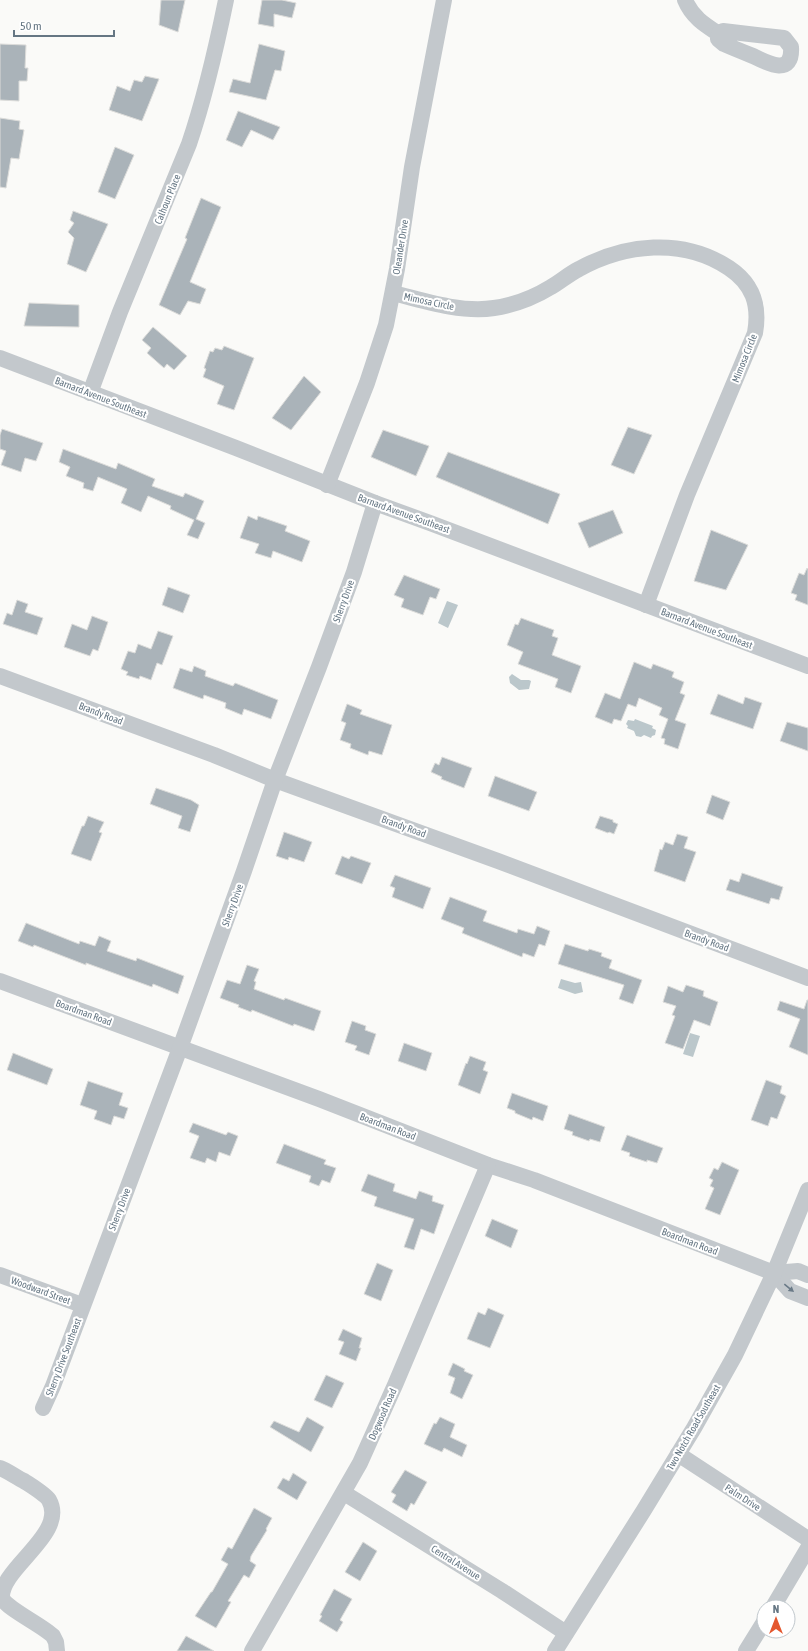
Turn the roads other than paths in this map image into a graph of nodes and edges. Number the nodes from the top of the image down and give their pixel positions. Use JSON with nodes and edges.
{"nodes":[{"id":1,"x":226,"y":0,"type":"edge"},
{"id":2,"x":444,"y":0,"type":"edge"},
{"id":3,"x":685,"y":0,"type":"edge"},
{"id":4,"x":719,"y":34,"type":"dead end"},
{"id":5,"x":393,"y":294,"type":"junction"},
{"id":6,"x":0,"y":358,"type":"edge"},
{"id":7,"x":90,"y":393,"type":"junction"},
{"id":8,"x":327,"y":485,"type":"junction"},
{"id":9,"x":375,"y":503,"type":"junction"},
{"id":10,"x":646,"y":605,"type":"junction"},
{"id":11,"x":808,"y":666,"type":"edge"},
{"id":12,"x":0,"y":676,"type":"edge"},
{"id":13,"x":275,"y":780,"type":"junction"},
{"id":14,"x":808,"y":978,"type":"edge"},
{"id":15,"x":0,"y":981,"type":"edge"},
{"id":16,"x":180,"y":1048,"type":"junction"},
{"id":17,"x":488,"y":1165,"type":"junction"},
{"id":18,"x":808,"y":1190,"type":"edge"},
{"id":19,"x":774,"y":1273,"type":"junction"},
{"id":20,"x":0,"y":1275,"type":"edge"},
{"id":21,"x":808,"y":1275,"type":"edge"},
{"id":22,"x":808,"y":1298,"type":"edge"},
{"id":23,"x":82,"y":1305,"type":"junction"},
{"id":24,"x":43,"y":1408,"type":"dead end"},
{"id":25,"x":678,"y":1454,"type":"junction"},
{"id":26,"x":0,"y":1468,"type":"edge"},
{"id":27,"x":344,"y":1493,"type":"junction"},
{"id":28,"x":808,"y":1540,"type":"edge"},
{"id":29,"x":808,"y":1548,"type":"edge"},
{"id":30,"x":778,"y":1599,"type":"edge"},
{"id":31,"x":566,"y":1633,"type":"junction"},
{"id":32,"x":756,"y":1635,"type":"edge"},
{"id":33,"x":56,"y":1651,"type":"edge"},
{"id":34,"x":252,"y":1651,"type":"edge"},
{"id":35,"x":555,"y":1651,"type":"edge"},
{"id":36,"x":746,"y":1651,"type":"edge"}],
"edges":[{"from":1,"to":7,"type":"street","name":"Calhoun Place"},
{"from":2,"to":5,"type":"street","name":"Oleander Drive"},
{"from":3,"to":4,"type":"street"},
{"from":5,"to":8,"type":"street","name":"Oleander Drive"},
{"from":5,"to":10,"type":"street","name":"Mimosa Circle"},
{"from":6,"to":7,"type":"street","name":"Barnard Avenue Southeast"},
{"from":7,"to":8,"type":"street","name":"Barnard Avenue Southeast"},
{"from":8,"to":9,"type":"street","name":"Barnard Avenue Southeast"},
{"from":9,"to":10,"type":"street","name":"Barnard Avenue Southeast"},
{"from":9,"to":13,"type":"street","name":"Sherry Drive"},
{"from":10,"to":11,"type":"street","name":"Barnard Avenue Southeast"},
{"from":12,"to":13,"type":"street","name":"Brandy Road"},
{"from":13,"to":14,"type":"street","name":"Brandy Road"},
{"from":13,"to":16,"type":"street","name":"Sherry Drive"},
{"from":15,"to":16,"type":"street","name":"Boardman Road"},
{"from":16,"to":17,"type":"street","name":"Boardman Road"},
{"from":16,"to":23,"type":"street","name":"Sherry Drive"},
{"from":17,"to":19,"type":"street","name":"Boardman Road"},
{"from":17,"to":27,"type":"street","name":"Dogwood Road"},
{"from":18,"to":19,"type":"street","name":"Two Notch Road Southeast"},
{"from":19,"to":21,"type":"street","name":"Boardman Road"},
{"from":19,"to":22,"type":"street","name":"Boardman Road","one_way":true},
{"from":19,"to":25,"type":"street","name":"Two Notch Road Southeast"},
{"from":20,"to":23,"type":"street","name":"Woodward Street"},
{"from":23,"to":24,"type":"street","name":"Sherry Drive Southeast"},
{"from":25,"to":28,"type":"street","name":"Palm Drive"},
{"from":25,"to":31,"type":"street","name":"Two Notch Road Southeast"},
{"from":26,"to":33,"type":"street"},
{"from":27,"to":31,"type":"street","name":"Central Avenue"},
{"from":27,"to":34,"type":"street","name":"Dogwood Road"},
{"from":29,"to":30,"type":"street"},
{"from":31,"to":35,"type":"street","name":"Two Notch Road Southeast"},
{"from":32,"to":36,"type":"street"}]}
